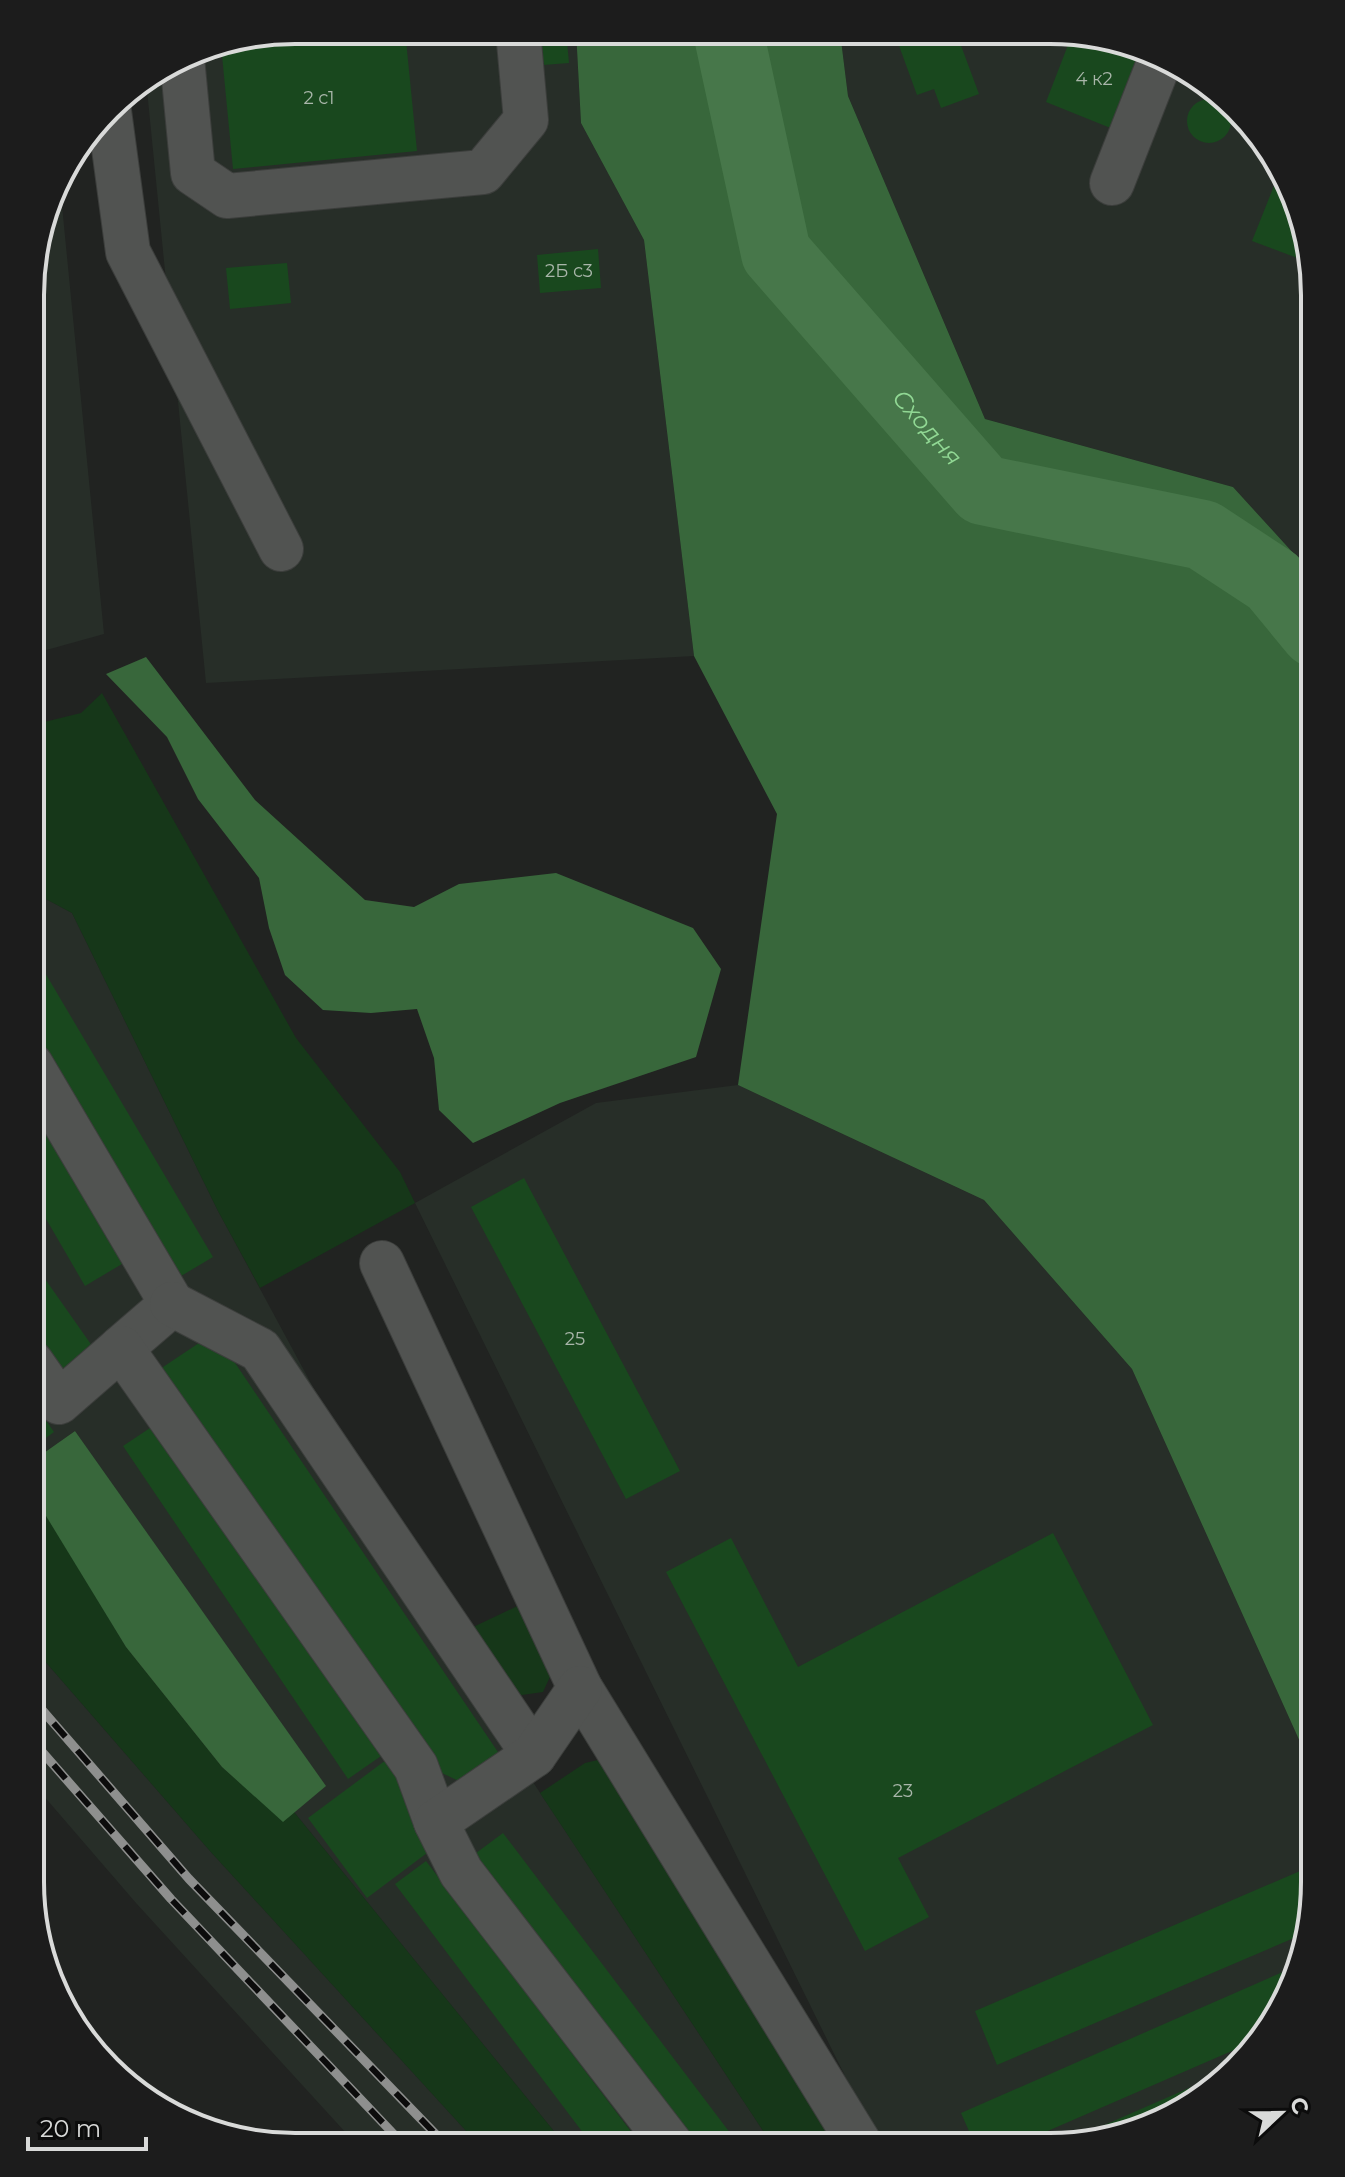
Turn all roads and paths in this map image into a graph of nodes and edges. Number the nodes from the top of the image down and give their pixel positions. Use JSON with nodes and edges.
{"nodes":[{"id":1,"x":519,"y":44,"type":"edge"},
{"id":2,"x":1157,"y":69,"type":"edge"},
{"id":3,"x":183,"y":71,"type":"edge"},
{"id":4,"x":111,"y":125,"type":"edge"},
{"id":5,"x":1112,"y":183,"type":"dead end"},
{"id":6,"x":281,"y":549,"type":"dead end"},
{"id":7,"x":44,"y":1087,"type":"edge"},
{"id":8,"x":382,"y":1263,"type":"dead end"},
{"id":9,"x":172,"y":1304,"type":"junction"},
{"id":10,"x":121,"y":1348,"type":"junction"},
{"id":11,"x":44,"y":1381,"type":"edge"},
{"id":12,"x":580,"y":1688,"type":"junction"},
{"id":13,"x":534,"y":1755,"type":"junction"},
{"id":14,"x":436,"y":1822,"type":"junction"},
{"id":15,"x":662,"y":2133,"type":"edge"},
{"id":16,"x":853,"y":2133,"type":"edge"}],
"edges":[{"from":1,"to":3,"type":"lane"},
{"from":2,"to":5,"type":"lane"},
{"from":4,"to":6,"type":"lane"},
{"from":7,"to":9,"type":"lane"},
{"from":8,"to":12,"type":"lane"},
{"from":9,"to":10,"type":"lane"},
{"from":9,"to":13,"type":"lane"},
{"from":10,"to":11,"type":"lane"},
{"from":10,"to":14,"type":"lane"},
{"from":12,"to":13,"type":"lane"},
{"from":12,"to":16,"type":"lane"},
{"from":13,"to":14,"type":"lane"},
{"from":14,"to":15,"type":"lane"}]}
